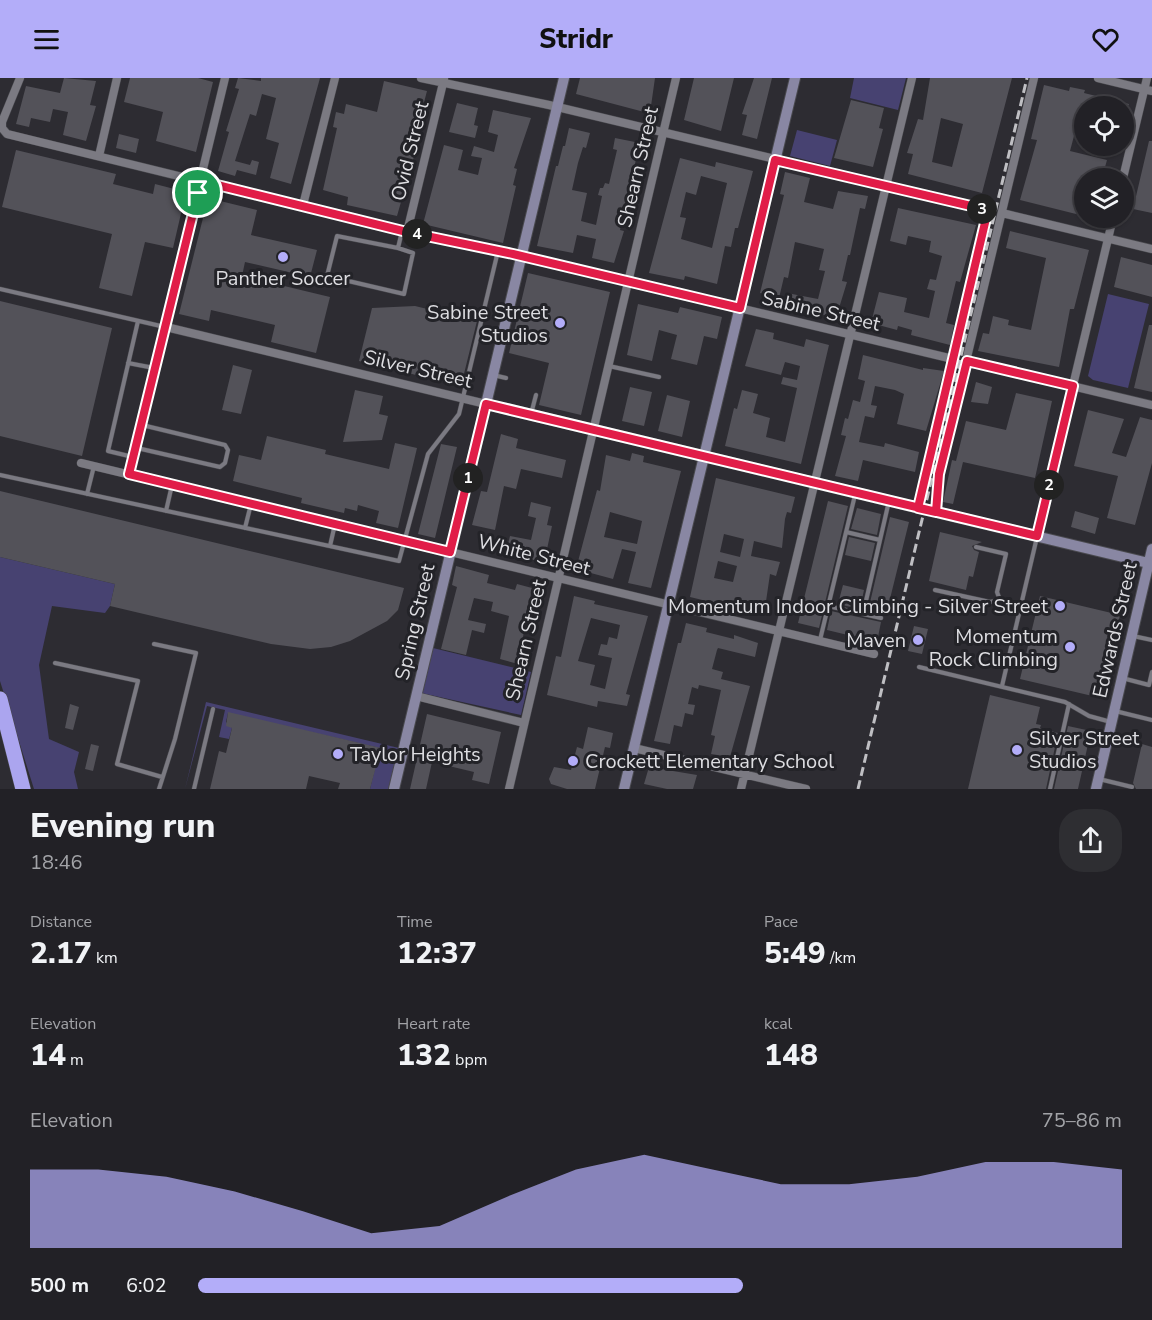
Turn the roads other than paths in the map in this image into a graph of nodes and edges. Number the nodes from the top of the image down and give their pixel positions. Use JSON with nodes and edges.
{"nodes":[{"id":1,"x":20,"y":78,"type":"edge"},
{"id":2,"x":117,"y":78,"type":"edge"},
{"id":3,"x":225,"y":78,"type":"edge"},
{"id":4,"x":334,"y":78,"type":"edge"},
{"id":5,"x":421,"y":78,"type":"edge"},
{"id":6,"x":564,"y":78,"type":"edge"},
{"id":7,"x":676,"y":78,"type":"edge"},
{"id":8,"x":795,"y":78,"type":"edge"},
{"id":9,"x":912,"y":78,"type":"edge"},
{"id":10,"x":1034,"y":78,"type":"edge"},
{"id":11,"x":1098,"y":78,"type":"edge"},
{"id":12,"x":1147,"y":78,"type":"edge"},
{"id":13,"x":444,"y":80,"type":"edge"},
{"id":14,"x":1148,"y":90,"type":"edge"},
{"id":15,"x":557,"y":107,"type":"junction"},
{"id":16,"x":663,"y":132,"type":"junction"},
{"id":17,"x":99,"y":156,"type":"junction"},
{"id":18,"x":775,"y":160,"type":"junction"},
{"id":19,"x":1125,"y":168,"type":"edge"},
{"id":20,"x":201,"y":181,"type":"junction"},
{"id":21,"x":886,"y":186,"type":"junction"},
{"id":22,"x":303,"y":205,"type":"junction"},
{"id":23,"x":1002,"y":213,"type":"junction"},
{"id":24,"x":1110,"y":228,"type":"edge"},
{"id":25,"x":404,"y":231,"type":"junction"},
{"id":26,"x":1108,"y":238,"type":"junction"},
{"id":27,"x":398,"y":248,"type":"junction"},
{"id":28,"x":1152,"y":249,"type":"edge"},
{"id":29,"x":498,"y":251,"type":"junction"},
{"id":30,"x":521,"y":256,"type":"junction"},
{"id":31,"x":628,"y":281,"type":"junction"},
{"id":32,"x":0,"y":289,"type":"edge"},
{"id":33,"x":740,"y":308,"type":"junction"},
{"id":34,"x":138,"y":321,"type":"junction"},
{"id":35,"x":166,"y":327,"type":"junction"},
{"id":36,"x":850,"y":335,"type":"junction"},
{"id":37,"x":953,"y":359,"type":"junction"},
{"id":38,"x":967,"y":361,"type":"junction"},
{"id":39,"x":128,"y":363,"type":"junction"},
{"id":40,"x":607,"y":366,"type":"junction"},
{"id":41,"x":155,"y":368,"type":"junction"},
{"id":42,"x":493,"y":375,"type":"junction"},
{"id":43,"x":658,"y":377,"type":"dead end"},
{"id":44,"x":506,"y":378,"type":"dead end"},
{"id":45,"x":1073,"y":386,"type":"junction"},
{"id":46,"x":536,"y":394,"type":"dead end"},
{"id":47,"x":463,"y":399,"type":"junction"},
{"id":48,"x":486,"y":404,"type":"junction"},
{"id":49,"x":1152,"y":405,"type":"edge"},
{"id":50,"x":531,"y":415,"type":"junction"},
{"id":51,"x":142,"y":425,"type":"junction"},
{"id":52,"x":592,"y":429,"type":"junction"},
{"id":53,"x":136,"y":448,"type":"junction"},
{"id":54,"x":704,"y":456,"type":"junction"},
{"id":55,"x":134,"y":458,"type":"junction"},
{"id":56,"x":81,"y":463,"type":"dead end"},
{"id":57,"x":94,"y":466,"type":"junction"},
{"id":58,"x":129,"y":474,"type":"junction"},
{"id":59,"x":0,"y":475,"type":"edge"},
{"id":60,"x":815,"y":483,"type":"junction"},
{"id":61,"x":172,"y":485,"type":"junction"},
{"id":62,"x":855,"y":493,"type":"junction"},
{"id":63,"x":87,"y":494,"type":"junction"},
{"id":64,"x":889,"y":501,"type":"junction"},
{"id":65,"x":251,"y":504,"type":"junction"},
{"id":66,"x":918,"y":508,"type":"junction"},
{"id":67,"x":166,"y":511,"type":"junction"},
{"id":68,"x":936,"y":512,"type":"junction"},
{"id":69,"x":335,"y":524,"type":"junction"},
{"id":70,"x":245,"y":528,"type":"junction"},
{"id":71,"x":846,"y":532,"type":"junction"},
{"id":72,"x":1037,"y":536,"type":"junction"},
{"id":73,"x":880,"y":540,"type":"junction"},
{"id":74,"x":404,"y":541,"type":"junction"},
{"id":75,"x":330,"y":546,"type":"junction"},
{"id":76,"x":976,"y":547,"type":"dead end"},
{"id":77,"x":1152,"y":549,"type":"edge"},
{"id":78,"x":450,"y":552,"type":"junction"},
{"id":79,"x":1151,"y":564,"type":"edge"},
{"id":80,"x":557,"y":577,"type":"junction"},
{"id":81,"x":935,"y":590,"type":"dead end"},
{"id":82,"x":1000,"y":600,"type":"junction"},
{"id":83,"x":668,"y":604,"type":"junction"},
{"id":84,"x":1021,"y":605,"type":"junction"},
{"id":85,"x":828,"y":606,"type":"junction"},
{"id":86,"x":863,"y":614,"type":"junction"},
{"id":87,"x":881,"y":618,"type":"dead end"},
{"id":88,"x":779,"y":631,"type":"junction"},
{"id":89,"x":1132,"y":636,"type":"junction"},
{"id":90,"x":1152,"y":640,"type":"edge"},
{"id":91,"x":820,"y":641,"type":"junction"},
{"id":92,"x":154,"y":644,"type":"dead end"},
{"id":93,"x":874,"y":654,"type":"dead end"},
{"id":94,"x":55,"y":663,"type":"dead end"},
{"id":95,"x":919,"y":667,"type":"dead end"},
{"id":96,"x":1152,"y":672,"type":"edge"},
{"id":97,"x":1122,"y":678,"type":"junction"},
{"id":98,"x":1002,"y":686,"type":"junction"},
{"id":99,"x":416,"y":696,"type":"junction"},
{"id":100,"x":0,"y":699,"type":"edge"},
{"id":101,"x":1070,"y":704,"type":"junction"},
{"id":102,"x":213,"y":709,"type":"dead end"},
{"id":103,"x":1113,"y":717,"type":"junction"},
{"id":104,"x":1152,"y":720,"type":"edge"},
{"id":105,"x":524,"y":723,"type":"junction"},
{"id":106,"x":634,"y":748,"type":"junction"},
{"id":107,"x":745,"y":774,"type":"junction"},
{"id":108,"x":162,"y":777,"type":"junction"},
{"id":109,"x":1097,"y":784,"type":"edge"},
{"id":110,"x":1132,"y":787,"type":"dead end"},
{"id":111,"x":22,"y":789,"type":"edge"},
{"id":112,"x":159,"y":789,"type":"edge"},
{"id":113,"x":194,"y":789,"type":"edge"},
{"id":114,"x":394,"y":789,"type":"edge"},
{"id":115,"x":509,"y":789,"type":"edge"},
{"id":116,"x":624,"y":789,"type":"edge"},
{"id":117,"x":741,"y":789,"type":"edge"},
{"id":118,"x":806,"y":789,"type":"edge"},
{"id":119,"x":1050,"y":789,"type":"edge"}],
"edges":[{"from":1,"to":17,"type":"street","name":"Sabine Street"},
{"from":2,"to":17,"type":"street"},
{"from":3,"to":20,"type":"street"},
{"from":4,"to":22,"type":"street"},
{"from":5,"to":13,"type":"street"},
{"from":6,"to":15,"type":"street","name":"Spring Street"},
{"from":7,"to":16,"type":"street","name":"Shearn Street"},
{"from":8,"to":18,"type":"street"},
{"from":9,"to":21,"type":"street"},
{"from":10,"to":23,"type":"street"},
{"from":11,"to":14,"type":"street"},
{"from":12,"to":14,"type":"street"},
{"from":13,"to":15,"type":"street"},
{"from":13,"to":25,"type":"street","name":"Ovid Street"},
{"from":14,"to":19,"type":"street"},
{"from":15,"to":16,"type":"street"},
{"from":15,"to":30,"type":"street","name":"Spring Street"},
{"from":16,"to":18,"type":"street"},
{"from":16,"to":31,"type":"street","name":"Shearn Street"},
{"from":17,"to":20,"type":"street","name":"Sabine Street"},
{"from":18,"to":21,"type":"street"},
{"from":18,"to":33,"type":"street"},
{"from":20,"to":22,"type":"street","name":"Sabine Street"},
{"from":20,"to":35,"type":"street"},
{"from":21,"to":36,"type":"street"},
{"from":21,"to":37,"type":"street"},
{"from":22,"to":25,"type":"street","name":"Sabine Street"},
{"from":23,"to":26,"type":"street"},
{"from":23,"to":38,"type":"street"},
{"from":24,"to":26,"type":"street"},
{"from":25,"to":27,"type":"lane"},
{"from":25,"to":29,"type":"street","name":"Sabine Street"},
{"from":26,"to":28,"type":"street"},
{"from":26,"to":45,"type":"street"},
{"from":27,"to":27,"type":"lane"},
{"from":29,"to":30,"type":"street","name":"Sabine Street"},
{"from":29,"to":47,"type":"lane"},
{"from":30,"to":31,"type":"street","name":"Sabine Street"},
{"from":30,"to":42,"type":"street","name":"Spring Street"},
{"from":31,"to":33,"type":"street","name":"Sabine Street"},
{"from":31,"to":40,"type":"street","name":"Shearn Street"},
{"from":32,"to":34,"type":"lane"},
{"from":33,"to":36,"type":"street","name":"Sabine Street"},
{"from":33,"to":54,"type":"street"},
{"from":34,"to":35,"type":"lane"},
{"from":34,"to":39,"type":"lane"},
{"from":35,"to":41,"type":"street"},
{"from":35,"to":47,"type":"street","name":"Silver Street"},
{"from":36,"to":37,"type":"street","name":"Sabine Street"},
{"from":36,"to":60,"type":"street"},
{"from":37,"to":66,"type":"street"},
{"from":38,"to":45,"type":"street"},
{"from":38,"to":68,"type":"street"},
{"from":39,"to":41,"type":"lane"},
{"from":39,"to":55,"type":"lane"},
{"from":40,"to":43,"type":"lane"},
{"from":40,"to":52,"type":"street","name":"Shearn Street"},
{"from":41,"to":51,"type":"street"},
{"from":42,"to":44,"type":"lane"},
{"from":42,"to":48,"type":"street","name":"Spring Street"},
{"from":45,"to":49,"type":"street"},
{"from":45,"to":72,"type":"street"},
{"from":46,"to":50,"type":"lane"},
{"from":47,"to":48,"type":"street","name":"Silver Street"},
{"from":47,"to":74,"type":"lane"},
{"from":48,"to":50,"type":"street","name":"Silver Street"},
{"from":48,"to":78,"type":"street","name":"Spring Street"},
{"from":50,"to":52,"type":"street","name":"Silver Street"},
{"from":51,"to":53,"type":"street"},
{"from":51,"to":53,"type":"lane"},
{"from":52,"to":54,"type":"street","name":"Silver Street"},
{"from":52,"to":80,"type":"street","name":"Shearn Street"},
{"from":53,"to":55,"type":"street"},
{"from":54,"to":60,"type":"street","name":"Silver Street"},
{"from":54,"to":83,"type":"street"},
{"from":55,"to":58,"type":"street"},
{"from":56,"to":57,"type":"street","name":"White Street"},
{"from":57,"to":58,"type":"street","name":"White Street"},
{"from":57,"to":63,"type":"lane"},
{"from":58,"to":61,"type":"street","name":"White Street"},
{"from":59,"to":63,"type":"lane"},
{"from":60,"to":62,"type":"street","name":"Silver Street"},
{"from":60,"to":88,"type":"street"},
{"from":61,"to":65,"type":"street","name":"White Street"},
{"from":61,"to":67,"type":"lane"},
{"from":62,"to":64,"type":"street","name":"Silver Street"},
{"from":62,"to":71,"type":"lane"},
{"from":63,"to":67,"type":"lane"},
{"from":64,"to":66,"type":"street","name":"Silver Street"},
{"from":64,"to":73,"type":"lane"},
{"from":65,"to":69,"type":"street","name":"White Street"},
{"from":65,"to":70,"type":"lane"},
{"from":66,"to":68,"type":"street","name":"Silver Street"},
{"from":67,"to":70,"type":"lane"},
{"from":68,"to":72,"type":"street","name":"Silver Street"},
{"from":69,"to":74,"type":"street","name":"White Street"},
{"from":69,"to":75,"type":"lane"},
{"from":70,"to":75,"type":"lane"},
{"from":71,"to":73,"type":"lane"},
{"from":71,"to":85,"type":"lane"},
{"from":72,"to":79,"type":"street","name":"Silver Street"},
{"from":72,"to":84,"type":"lane"},
{"from":73,"to":86,"type":"lane"},
{"from":74,"to":75,"type":"lane"},
{"from":74,"to":78,"type":"street","name":"White Street"},
{"from":76,"to":82,"type":"lane"},
{"from":77,"to":79,"type":"street","name":"Edwards Street"},
{"from":78,"to":80,"type":"street","name":"White Street"},
{"from":78,"to":99,"type":"street","name":"Spring Street"},
{"from":79,"to":89,"type":"street","name":"Edwards Street"},
{"from":80,"to":83,"type":"street","name":"White Street"},
{"from":80,"to":105,"type":"street","name":"Shearn Street"},
{"from":81,"to":82,"type":"lane"},
{"from":82,"to":84,"type":"lane"},
{"from":83,"to":88,"type":"street","name":"White Street"},
{"from":83,"to":106,"type":"street"},
{"from":84,"to":98,"type":"lane"},
{"from":85,"to":86,"type":"lane"},
{"from":85,"to":91,"type":"lane"},
{"from":86,"to":87,"type":"lane"},
{"from":88,"to":91,"type":"street","name":"White Street"},
{"from":88,"to":107,"type":"street"},
{"from":89,"to":90,"type":"lane"},
{"from":89,"to":97,"type":"street","name":"Edwards Street"},
{"from":91,"to":93,"type":"street","name":"White Street"},
{"from":92,"to":108,"type":"lane"},
{"from":94,"to":108,"type":"lane"},
{"from":95,"to":98,"type":"lane"},
{"from":96,"to":97,"type":"lane"},
{"from":97,"to":103,"type":"street","name":"Edwards Street"},
{"from":98,"to":101,"type":"lane"},
{"from":99,"to":105,"type":"street"},
{"from":99,"to":114,"type":"street","name":"Spring Street"},
{"from":100,"to":111,"type":"highway"},
{"from":101,"to":103,"type":"lane"},
{"from":101,"to":119,"type":"lane"},
{"from":102,"to":113,"type":"lane"},
{"from":103,"to":104,"type":"lane"},
{"from":103,"to":109,"type":"street","name":"Edwards Street"},
{"from":105,"to":115,"type":"street","name":"Shearn Street"},
{"from":106,"to":107,"type":"street"},
{"from":106,"to":116,"type":"street"},
{"from":107,"to":117,"type":"street"},
{"from":107,"to":118,"type":"street"},
{"from":108,"to":112,"type":"lane"},
{"from":109,"to":110,"type":"lane"}]}
